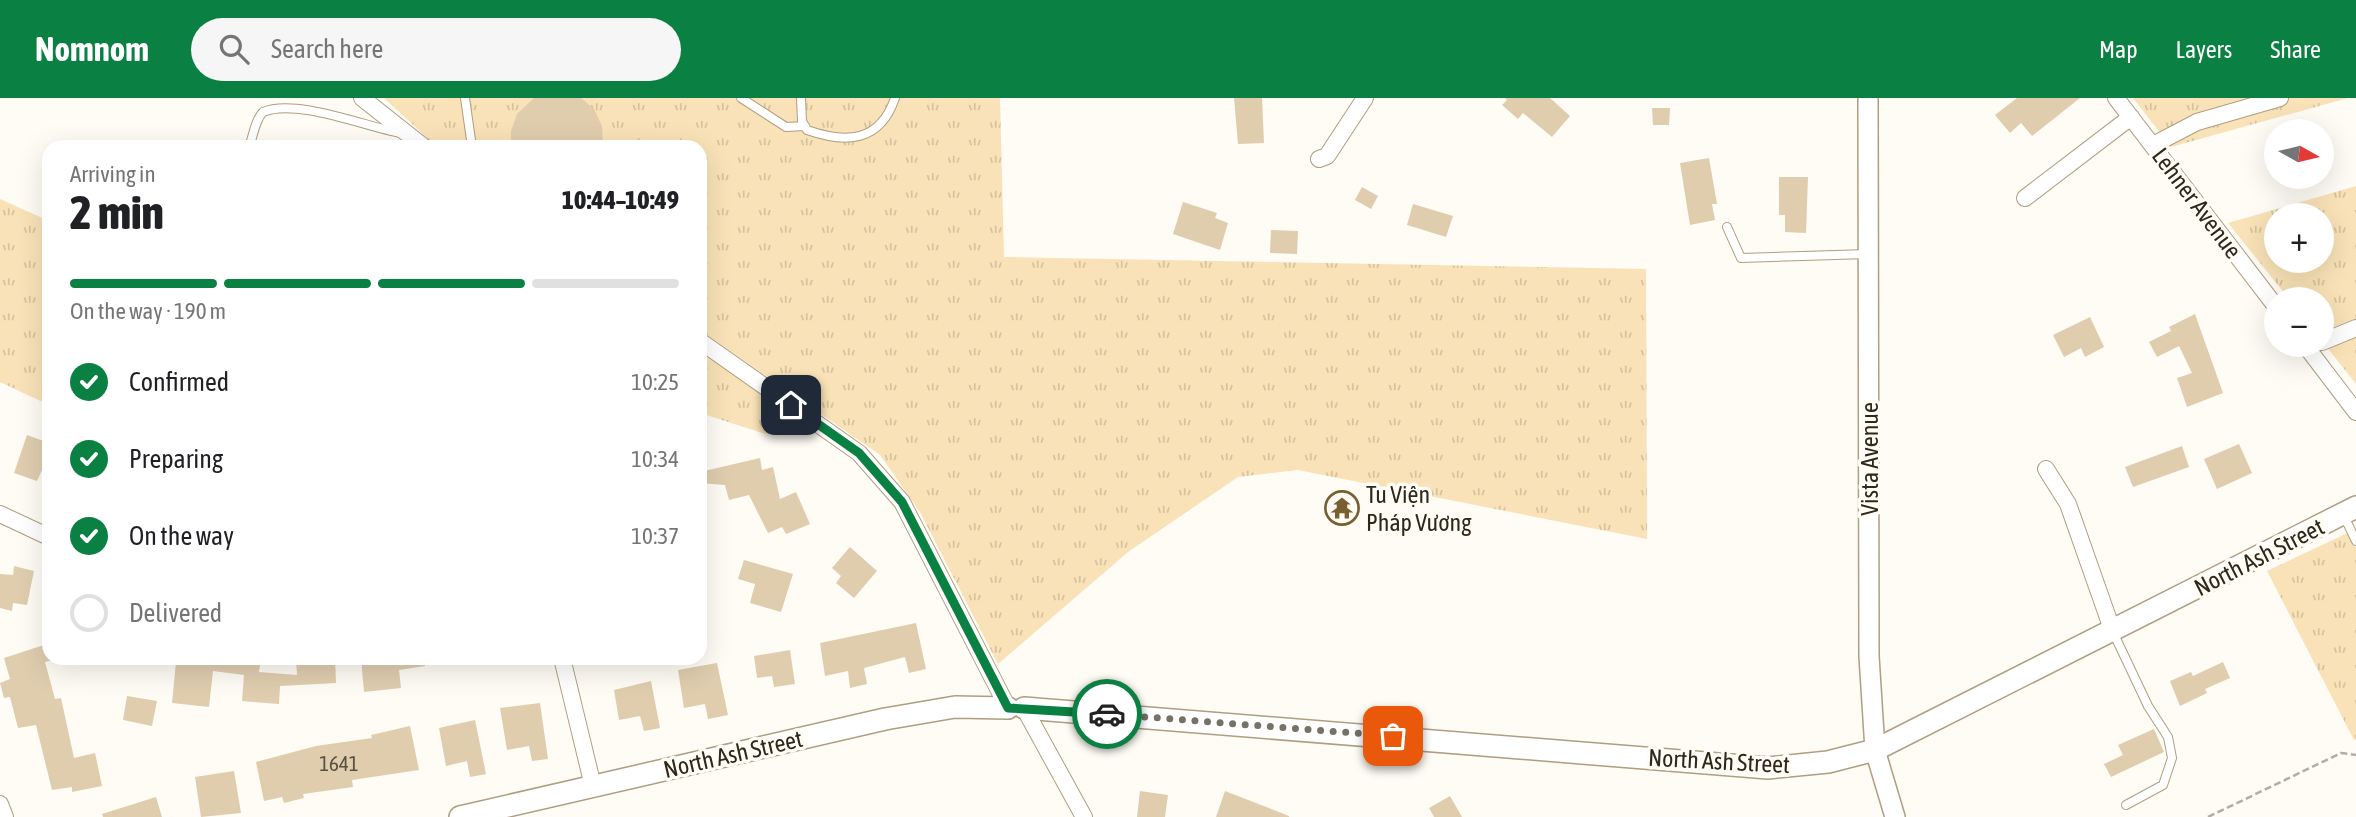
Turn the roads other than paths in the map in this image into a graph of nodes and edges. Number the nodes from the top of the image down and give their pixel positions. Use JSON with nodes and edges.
{"nodes":[{"id":1,"x":362,"y":98,"type":"edge"},
{"id":2,"x":465,"y":98,"type":"edge"},
{"id":3,"x":741,"y":98,"type":"edge"},
{"id":4,"x":802,"y":98,"type":"edge"},
{"id":5,"x":895,"y":98,"type":"edge"},
{"id":6,"x":1365,"y":98,"type":"edge"},
{"id":7,"x":1868,"y":98,"type":"edge"},
{"id":8,"x":2116,"y":98,"type":"edge"},
{"id":9,"x":2280,"y":98,"type":"edge"},
{"id":10,"x":2131,"y":117,"type":"junction"},
{"id":11,"x":805,"y":126,"type":"junction"},
{"id":12,"x":407,"y":134,"type":"junction"},
{"id":13,"x":251,"y":140,"type":"edge"},
{"id":14,"x":415,"y":140,"type":"edge"},
{"id":15,"x":471,"y":140,"type":"edge"},
{"id":16,"x":2153,"y":145,"type":"junction"},
{"id":17,"x":1319,"y":159,"type":"dead end"},
{"id":18,"x":2025,"y":198,"type":"dead end"},
{"id":19,"x":1727,"y":227,"type":"dead end"},
{"id":20,"x":1868,"y":254,"type":"junction"},
{"id":21,"x":2264,"y":291,"type":"edge"},
{"id":22,"x":2356,"y":328,"type":"edge"},
{"id":23,"x":2334,"y":337,"type":"edge"},
{"id":24,"x":707,"y":346,"type":"edge"},
{"id":25,"x":2321,"y":357,"type":"edge"},
{"id":26,"x":2356,"y":412,"type":"edge"},
{"id":27,"x":2046,"y":470,"type":"dead end"},
{"id":28,"x":2349,"y":510,"type":"edge"},
{"id":29,"x":0,"y":513,"type":"edge"},
{"id":30,"x":42,"y":534,"type":"edge"},
{"id":31,"x":2356,"y":541,"type":"edge"},
{"id":32,"x":2113,"y":632,"type":"junction"},
{"id":33,"x":564,"y":665,"type":"edge"},
{"id":34,"x":1016,"y":708,"type":"junction"},
{"id":35,"x":1875,"y":750,"type":"junction"},
{"id":36,"x":593,"y":786,"type":"junction"},
{"id":37,"x":0,"y":804,"type":"edge"},
{"id":38,"x":2126,"y":805,"type":"dead end"},
{"id":39,"x":5,"y":817,"type":"edge"},
{"id":40,"x":460,"y":817,"type":"edge"},
{"id":41,"x":1084,"y":817,"type":"edge"},
{"id":42,"x":1895,"y":817,"type":"edge"}],
"edges":[{"from":1,"to":12,"type":"street"},
{"from":2,"to":15,"type":"lane"},
{"from":3,"to":11,"type":"lane"},
{"from":4,"to":11,"type":"lane"},
{"from":5,"to":11,"type":"lane"},
{"from":6,"to":17,"type":"street"},
{"from":7,"to":20,"type":"street","name":"Vista Avenue"},
{"from":8,"to":10,"type":"street","name":"Lehner Avenue"},
{"from":9,"to":16,"type":"street"},
{"from":10,"to":16,"type":"street","name":"Lehner Avenue"},
{"from":10,"to":18,"type":"street"},
{"from":12,"to":13,"type":"lane"},
{"from":12,"to":14,"type":"street"},
{"from":16,"to":21,"type":"street","name":"Lehner Avenue"},
{"from":19,"to":20,"type":"lane"},
{"from":20,"to":35,"type":"street","name":"Vista Avenue"},
{"from":22,"to":23,"type":"street"},
{"from":24,"to":34,"type":"street"},
{"from":25,"to":26,"type":"street"},
{"from":27,"to":32,"type":"street"},
{"from":28,"to":31,"type":"lane"},
{"from":28,"to":32,"type":"main road","name":"North Ash Street"},
{"from":29,"to":30,"type":"street"},
{"from":32,"to":35,"type":"main road","name":"North Ash Street"},
{"from":32,"to":38,"type":"lane"},
{"from":33,"to":36,"type":"street"},
{"from":34,"to":35,"type":"main road","name":"North Ash Street"},
{"from":34,"to":36,"type":"main road","name":"North Ash Street"},
{"from":34,"to":41,"type":"street"},
{"from":35,"to":42,"type":"street","name":"Vista Avenue"},
{"from":36,"to":40,"type":"main road","name":"North Ash Street"},
{"from":37,"to":39,"type":"street"}]}
